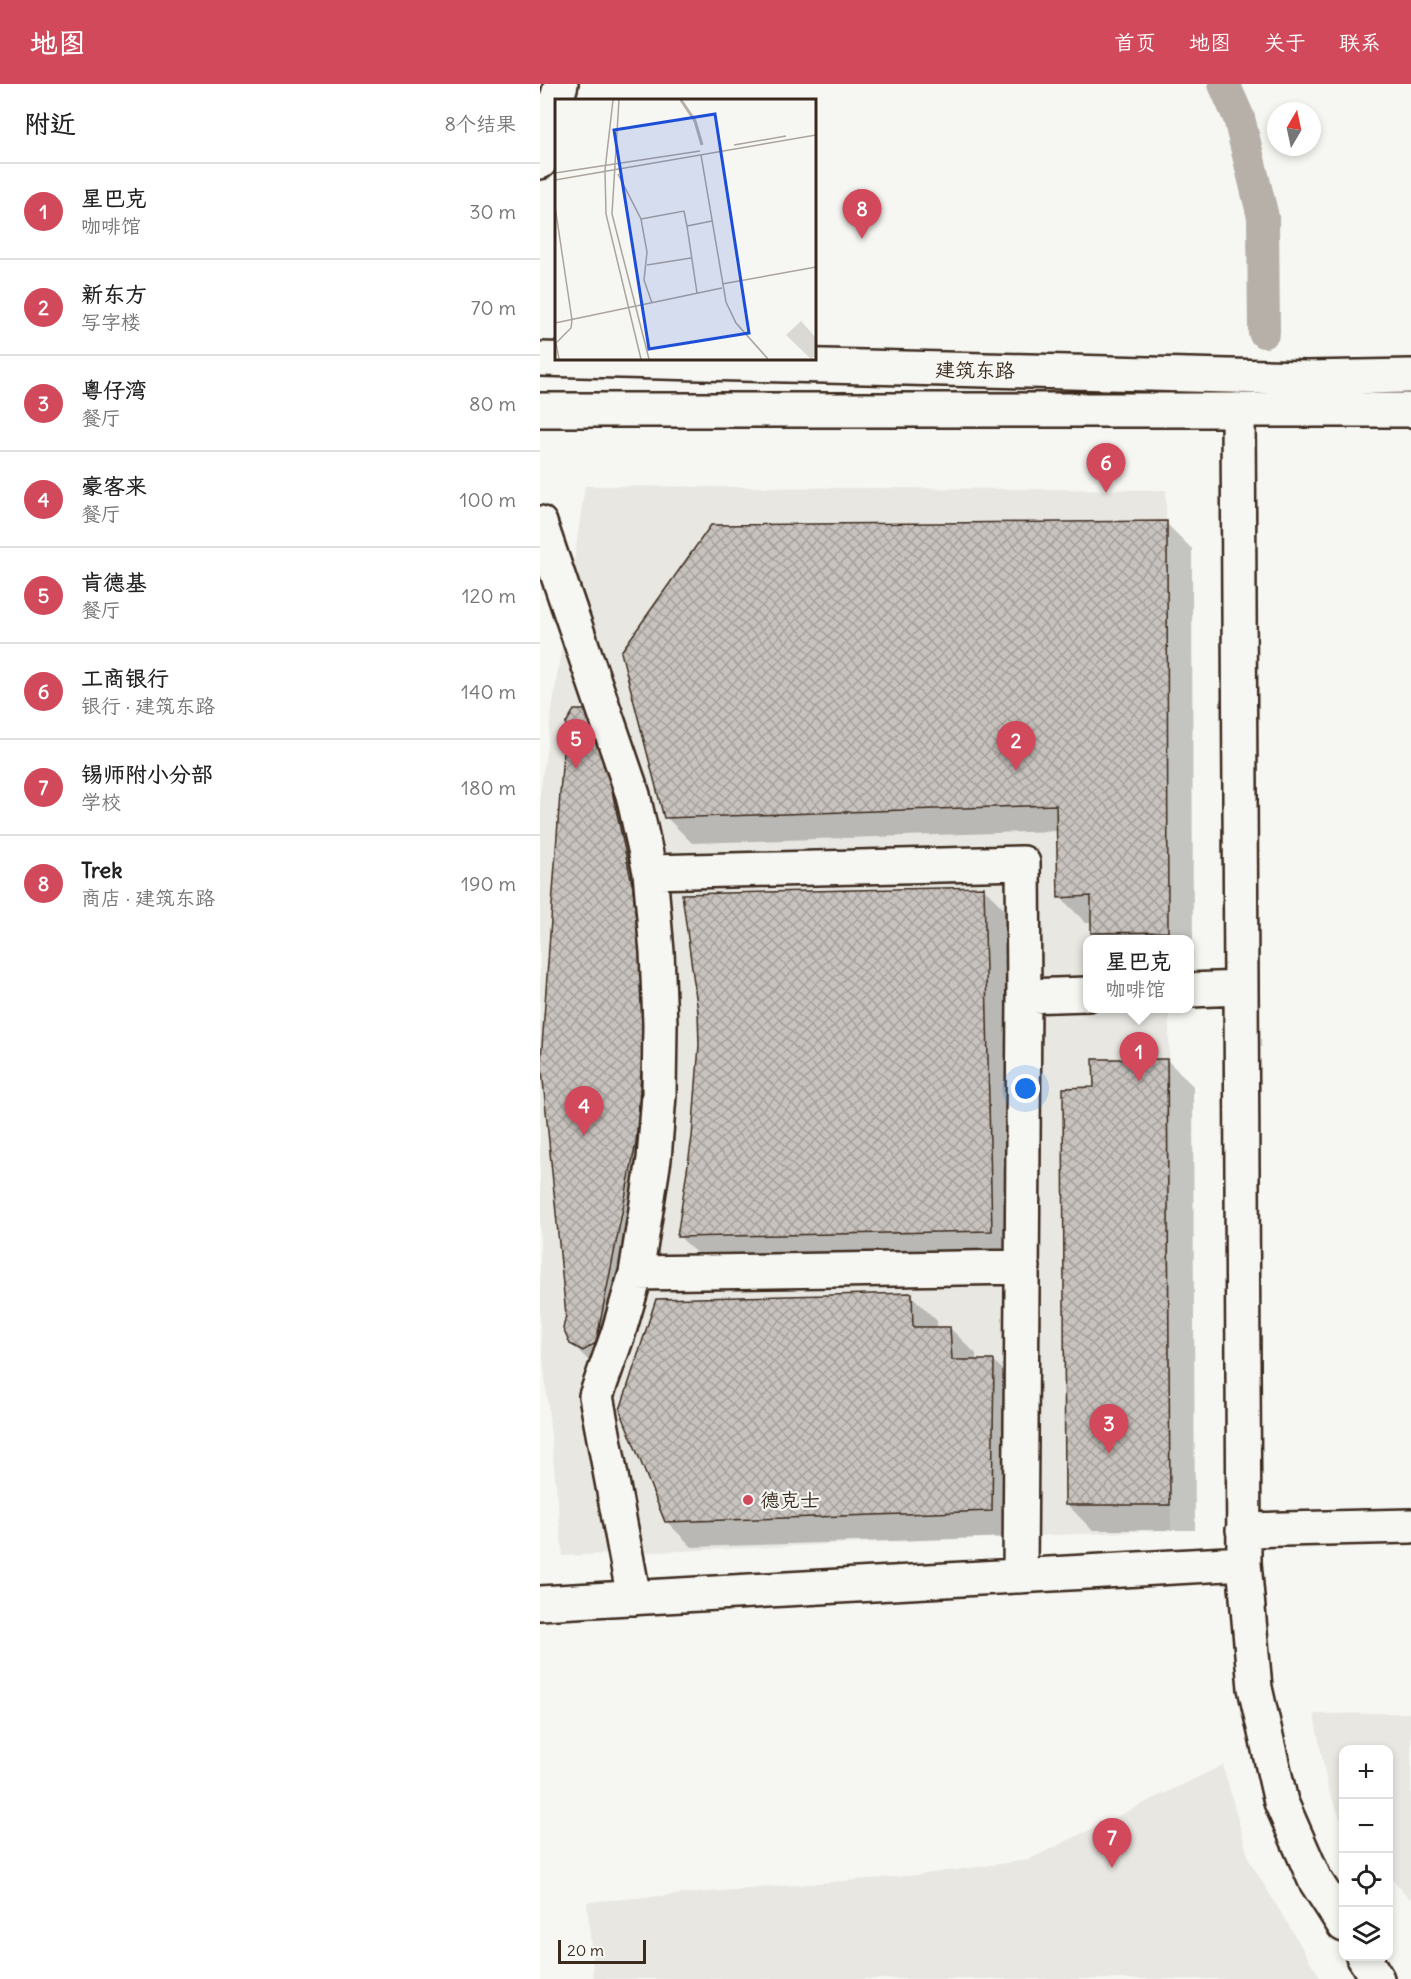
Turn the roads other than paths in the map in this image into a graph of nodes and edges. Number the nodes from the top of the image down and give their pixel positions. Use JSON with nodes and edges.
{"nodes":[{"id":1,"x":561,"y":84,"type":"edge"},
{"id":2,"x":557,"y":99,"type":"edge"},
{"id":3,"x":555,"y":106,"type":"edge"},
{"id":4,"x":540,"y":162,"type":"edge"},
{"id":5,"x":540,"y":359,"type":"edge"},
{"id":6,"x":555,"y":359,"type":"edge"},
{"id":7,"x":580,"y":360,"type":"edge"},
{"id":8,"x":1411,"y":376,"type":"edge"},
{"id":9,"x":540,"y":410,"type":"edge"},
{"id":10,"x":1238,"y":410,"type":"junction"},
{"id":11,"x":1411,"y":410,"type":"edge"},
{"id":12,"x":540,"y":523,"type":"edge"},
{"id":13,"x":650,"y":872,"type":"junction"},
{"id":14,"x":1241,"y":988,"type":"junction"},
{"id":15,"x":1194,"y":990,"type":"edge"},
{"id":16,"x":1083,"y":994,"type":"edge"},
{"id":17,"x":1024,"y":996,"type":"junction"},
{"id":18,"x":1023,"y":1267,"type":"junction"},
{"id":19,"x":636,"y":1273,"type":"junction"},
{"id":20,"x":1411,"y":1526,"type":"edge"},
{"id":21,"x":1243,"y":1530,"type":"junction"},
{"id":22,"x":1244,"y":1563,"type":"junction"},
{"id":23,"x":1020,"y":1576,"type":"junction"},
{"id":24,"x":634,"y":1598,"type":"junction"},
{"id":25,"x":540,"y":1603,"type":"edge"},
{"id":26,"x":1339,"y":1917,"type":"edge"},
{"id":27,"x":1366,"y":1961,"type":"edge"},
{"id":28,"x":1377,"y":1979,"type":"edge"}],
"edges":[{"from":1,"to":2,"type":"street"},
{"from":3,"to":4,"type":"street"},
{"from":5,"to":6,"type":"street","name":"建筑东路"},
{"from":7,"to":8,"type":"street","name":"建筑东路"},
{"from":9,"to":10,"type":"street","name":"建筑东路"},
{"from":10,"to":11,"type":"street","name":"建筑东路"},
{"from":10,"to":14,"type":"street"},
{"from":12,"to":13,"type":"street"},
{"from":13,"to":17,"type":"street"},
{"from":13,"to":19,"type":"street"},
{"from":14,"to":15,"type":"street"},
{"from":14,"to":21,"type":"street"},
{"from":16,"to":17,"type":"street"},
{"from":17,"to":18,"type":"street"},
{"from":18,"to":19,"type":"street"},
{"from":18,"to":23,"type":"street"},
{"from":19,"to":24,"type":"street"},
{"from":20,"to":21,"type":"street"},
{"from":21,"to":22,"type":"street"},
{"from":22,"to":23,"type":"street"},
{"from":22,"to":26,"type":"street"},
{"from":23,"to":24,"type":"street"},
{"from":24,"to":25,"type":"street"},
{"from":27,"to":28,"type":"street"}]}
